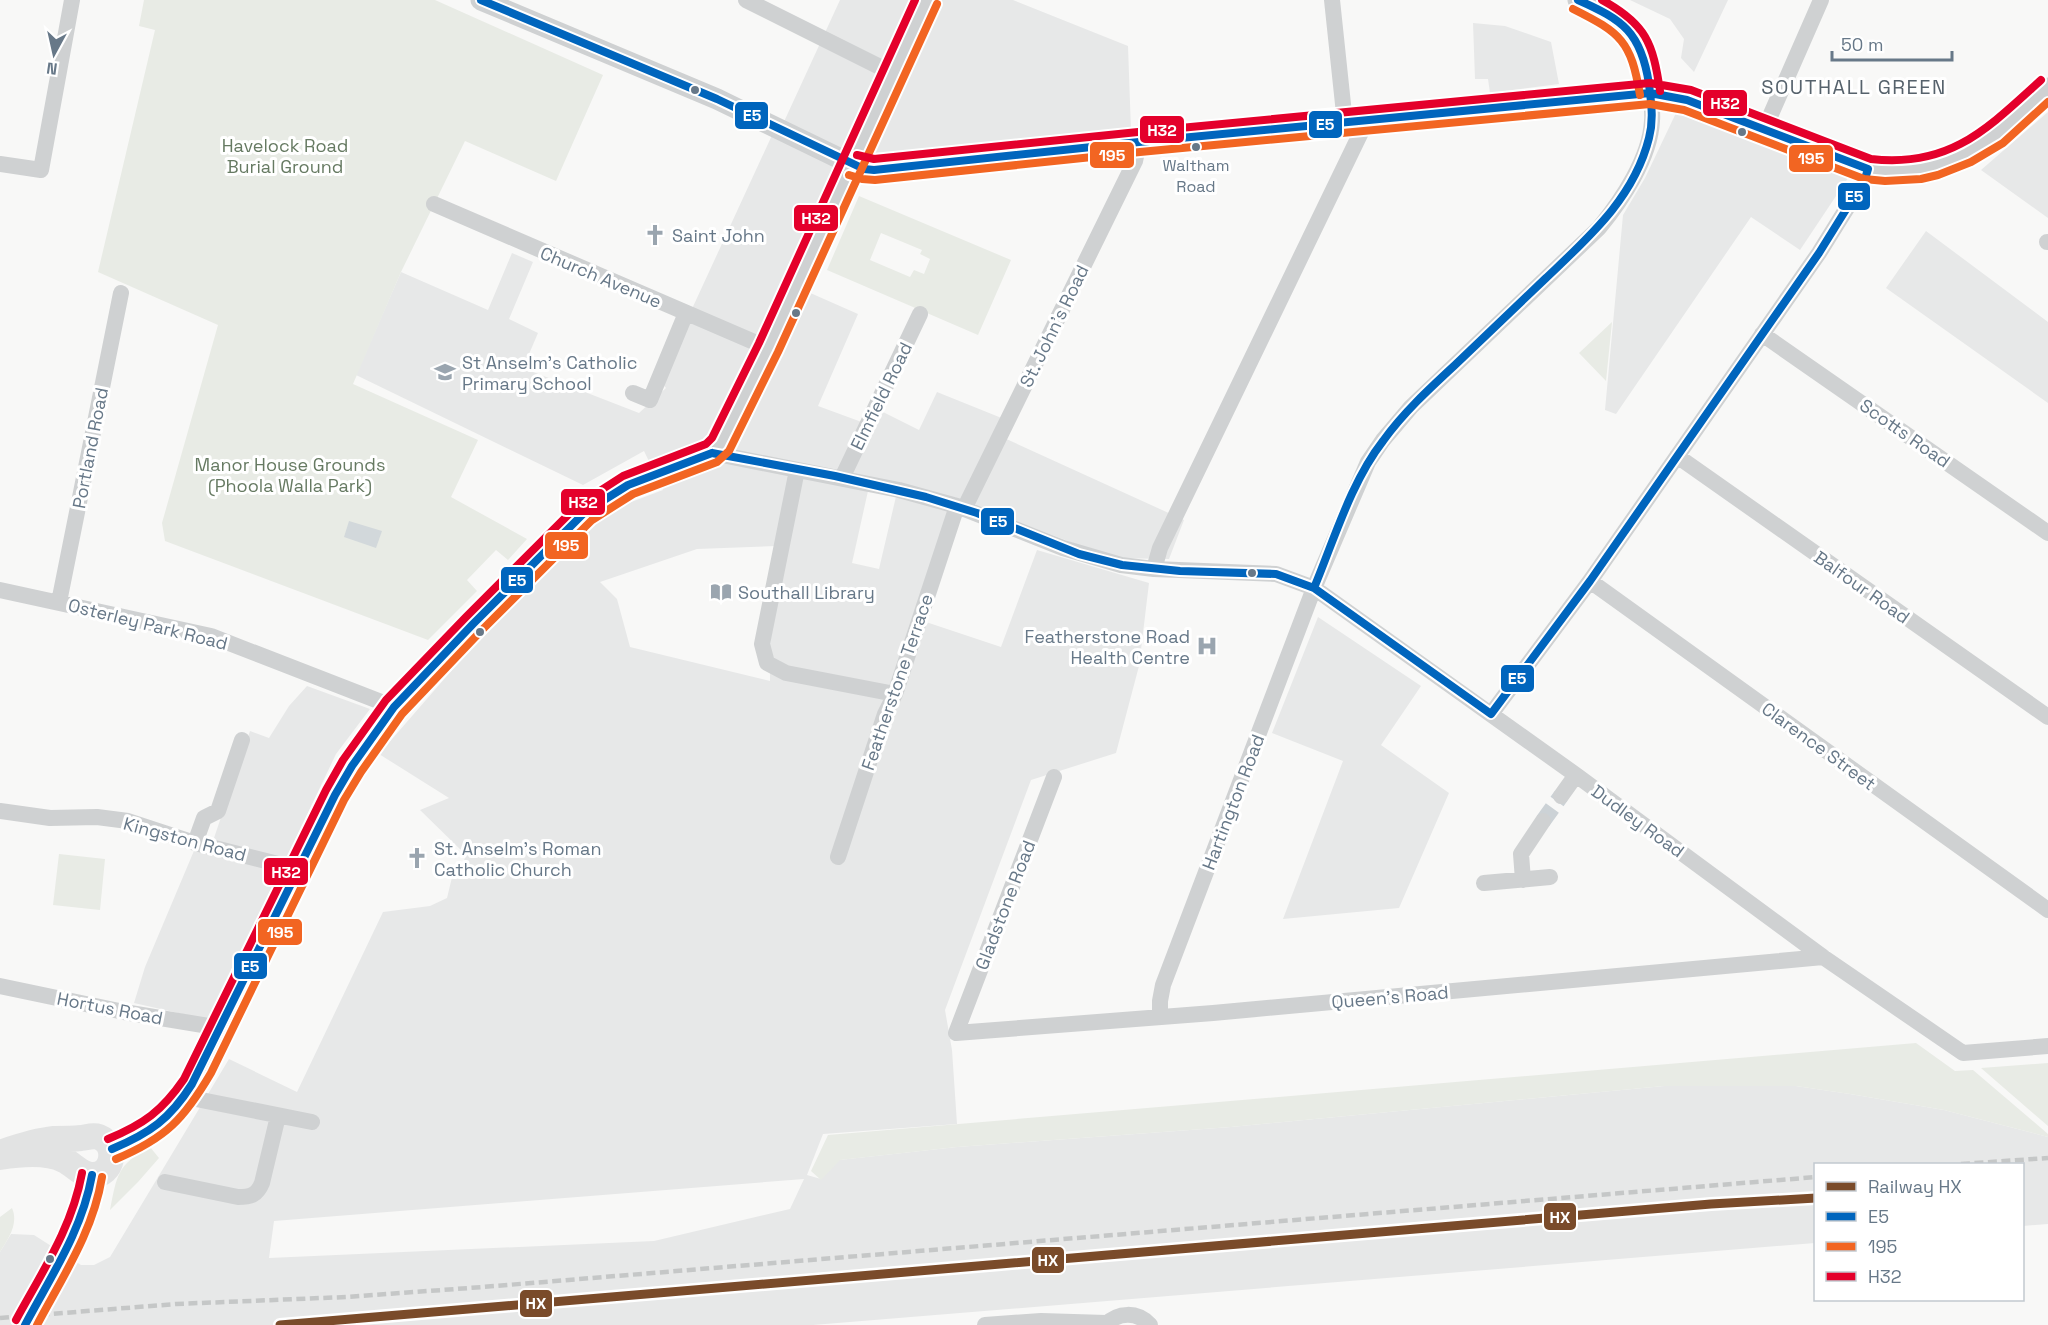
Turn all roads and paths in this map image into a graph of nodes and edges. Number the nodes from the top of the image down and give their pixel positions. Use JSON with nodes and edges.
{"nodes":[{"id":1,"x":72,"y":0,"type":"edge"},
{"id":2,"x":481,"y":0,"type":"edge"},
{"id":3,"x":747,"y":0,"type":"edge"},
{"id":4,"x":927,"y":0,"type":"edge"},
{"id":5,"x":1332,"y":0,"type":"edge"},
{"id":6,"x":1578,"y":0,"type":"edge"},
{"id":7,"x":1821,"y":0,"type":"edge"},
{"id":8,"x":894,"y":74,"type":"junction"},
{"id":9,"x":2048,"y":88,"type":"edge"},
{"id":10,"x":1650,"y":93,"type":"junction"},
{"id":11,"x":1356,"y":122,"type":"junction"},
{"id":12,"x":1764,"y":130,"type":"junction"},
{"id":13,"x":1138,"y":142,"type":"junction"},
{"id":14,"x":0,"y":164,"type":"edge"},
{"id":15,"x":853,"y":165,"type":"junction"},
{"id":16,"x":1868,"y":169,"type":"junction"},
{"id":17,"x":434,"y":204,"type":"dead end"},
{"id":18,"x":121,"y":293,"type":"dead end"},
{"id":19,"x":686,"y":313,"type":"junction"},
{"id":20,"x":920,"y":314,"type":"dead end"},
{"id":21,"x":1761,"y":334,"type":"junction"},
{"id":22,"x":768,"y":348,"type":"junction"},
{"id":23,"x":633,"y":393,"type":"dead end"},
{"id":24,"x":712,"y":453,"type":"junction"},
{"id":25,"x":1677,"y":456,"type":"junction"},
{"id":26,"x":797,"y":470,"type":"junction"},
{"id":27,"x":842,"y":478,"type":"junction"},
{"id":28,"x":961,"y":507,"type":"junction"},
{"id":29,"x":2048,"y":533,"type":"edge"},
{"id":30,"x":1154,"y":569,"type":"junction"},
{"id":31,"x":1590,"y":581,"type":"junction"},
{"id":32,"x":1314,"y":588,"type":"junction"},
{"id":33,"x":0,"y":591,"type":"edge"},
{"id":34,"x":59,"y":602,"type":"junction"},
{"id":35,"x":895,"y":694,"type":"junction"},
{"id":36,"x":394,"y":707,"type":"junction"},
{"id":37,"x":1491,"y":714,"type":"junction"},
{"id":38,"x":2048,"y":717,"type":"edge"},
{"id":39,"x":242,"y":740,"type":"dead end"},
{"id":40,"x":1576,"y":776,"type":"junction"},
{"id":41,"x":1054,"y":777,"type":"dead end"},
{"id":42,"x":1561,"y":796,"type":"tunnel mouth"},
{"id":43,"x":0,"y":811,"type":"edge"},
{"id":44,"x":1543,"y":821,"type":"tunnel mouth"},
{"id":45,"x":195,"y":843,"type":"junction"},
{"id":46,"x":838,"y":857,"type":"dead end"},
{"id":47,"x":298,"y":869,"type":"junction"},
{"id":48,"x":1550,"y":877,"type":"dead end"},
{"id":49,"x":1523,"y":880,"type":"junction"},
{"id":50,"x":1484,"y":884,"type":"dead end"},
{"id":51,"x":2048,"y":910,"type":"edge"},
{"id":52,"x":1823,"y":957,"type":"junction"},
{"id":53,"x":0,"y":986,"type":"edge"},
{"id":54,"x":1160,"y":1016,"type":"junction"},
{"id":55,"x":221,"y":1028,"type":"junction"},
{"id":56,"x":957,"y":1033,"type":"joint"},
{"id":57,"x":2048,"y":1046,"type":"edge"},
{"id":58,"x":186,"y":1097,"type":"junction"},
{"id":59,"x":278,"y":1116,"type":"junction"},
{"id":60,"x":312,"y":1122,"type":"dead end"},
{"id":61,"x":82,"y":1138,"type":"junction"},
{"id":62,"x":112,"y":1149,"type":"junction"},
{"id":63,"x":0,"y":1155,"type":"edge"},
{"id":64,"x":83,"y":1171,"type":"junction"},
{"id":65,"x":165,"y":1182,"type":"dead end"},
{"id":66,"x":1047,"y":1323,"type":"edge"},
{"id":67,"x":1105,"y":1324,"type":"edge"},
{"id":68,"x":25,"y":1325,"type":"edge"},
{"id":69,"x":985,"y":1325,"type":"edge"},
{"id":70,"x":1150,"y":1325,"type":"edge"}],
"edges":[{"from":1,"to":14,"type":"street"},
{"from":2,"to":15,"type":"street"},
{"from":3,"to":8,"type":"street"},
{"from":4,"to":8,"type":"street"},
{"from":5,"to":11,"type":"street"},
{"from":6,"to":10,"type":"street"},
{"from":7,"to":12,"type":"street"},
{"from":8,"to":15,"type":"street"},
{"from":9,"to":16,"type":"street"},
{"from":10,"to":11,"type":"street"},
{"from":10,"to":12,"type":"street"},
{"from":10,"to":32,"type":"street","name":"Hartington Road"},
{"from":11,"to":13,"type":"street"},
{"from":11,"to":30,"type":"street"},
{"from":12,"to":16,"type":"street"},
{"from":13,"to":15,"type":"street"},
{"from":13,"to":28,"type":"street","name":"St. John's Road"},
{"from":15,"to":22,"type":"street"},
{"from":16,"to":21,"type":"street"},
{"from":17,"to":19,"type":"street","name":"Church Avenue"},
{"from":18,"to":34,"type":"street","name":"Portland Road"},
{"from":19,"to":22,"type":"street","name":"Church Avenue"},
{"from":19,"to":23,"type":"street"},
{"from":20,"to":27,"type":"street","name":"Elmfield Road"},
{"from":21,"to":25,"type":"street"},
{"from":21,"to":29,"type":"street","name":"Scotts Road"},
{"from":22,"to":24,"type":"street"},
{"from":24,"to":26,"type":"street","name":"Dudley Road"},
{"from":24,"to":36,"type":"street"},
{"from":25,"to":31,"type":"street"},
{"from":25,"to":38,"type":"street","name":"Balfour Road"},
{"from":26,"to":27,"type":"street","name":"Dudley Road"},
{"from":26,"to":35,"type":"street"},
{"from":27,"to":28,"type":"street","name":"Dudley Road"},
{"from":28,"to":30,"type":"street","name":"Dudley Road"},
{"from":28,"to":35,"type":"street","name":"Featherstone Terrace"},
{"from":30,"to":32,"type":"street","name":"Dudley Road"},
{"from":31,"to":37,"type":"street"},
{"from":31,"to":51,"type":"street","name":"Clarence Street"},
{"from":32,"to":37,"type":"street","name":"Dudley Road"},
{"from":32,"to":54,"type":"street","name":"Hartington Road"},
{"from":33,"to":34,"type":"street","name":"Osterley Park Road"},
{"from":34,"to":36,"type":"street","name":"Osterley Park Road"},
{"from":35,"to":46,"type":"street","name":"Featherstone Terrace"},
{"from":36,"to":47,"type":"street"},
{"from":37,"to":40,"type":"street","name":"Dudley Road"},
{"from":39,"to":45,"type":"street"},
{"from":40,"to":42,"type":"street"},
{"from":40,"to":52,"type":"street","name":"Dudley Road"},
{"from":41,"to":56,"type":"street","name":"Gladstone Road"},
{"from":43,"to":45,"type":"street","name":"Kingston Road"},
{"from":44,"to":49,"type":"street"},
{"from":45,"to":47,"type":"street","name":"Kingston Road"},
{"from":47,"to":55,"type":"street"},
{"from":48,"to":49,"type":"street"},
{"from":49,"to":50,"type":"street"},
{"from":52,"to":54,"type":"street","name":"Queen's Road"},
{"from":52,"to":57,"type":"street","name":"Dudley Road"},
{"from":53,"to":55,"type":"street","name":"Hortus Road"},
{"from":54,"to":56,"type":"street","name":"Queen's Road"},
{"from":55,"to":58,"type":"street"},
{"from":58,"to":59,"type":"street"},
{"from":58,"to":62,"type":"street"},
{"from":59,"to":60,"type":"street"},
{"from":59,"to":65,"type":"street"},
{"from":61,"to":62,"type":"main road"},
{"from":61,"to":63,"type":"main road"},
{"from":61,"to":64,"type":"main road"},
{"from":62,"to":64,"type":"main road"},
{"from":63,"to":64,"type":"main road"},
{"from":64,"to":68,"type":"main road"},
{"from":66,"to":67,"type":"street"},
{"from":66,"to":69,"type":"street"},
{"from":67,"to":70,"type":"street"}]}
